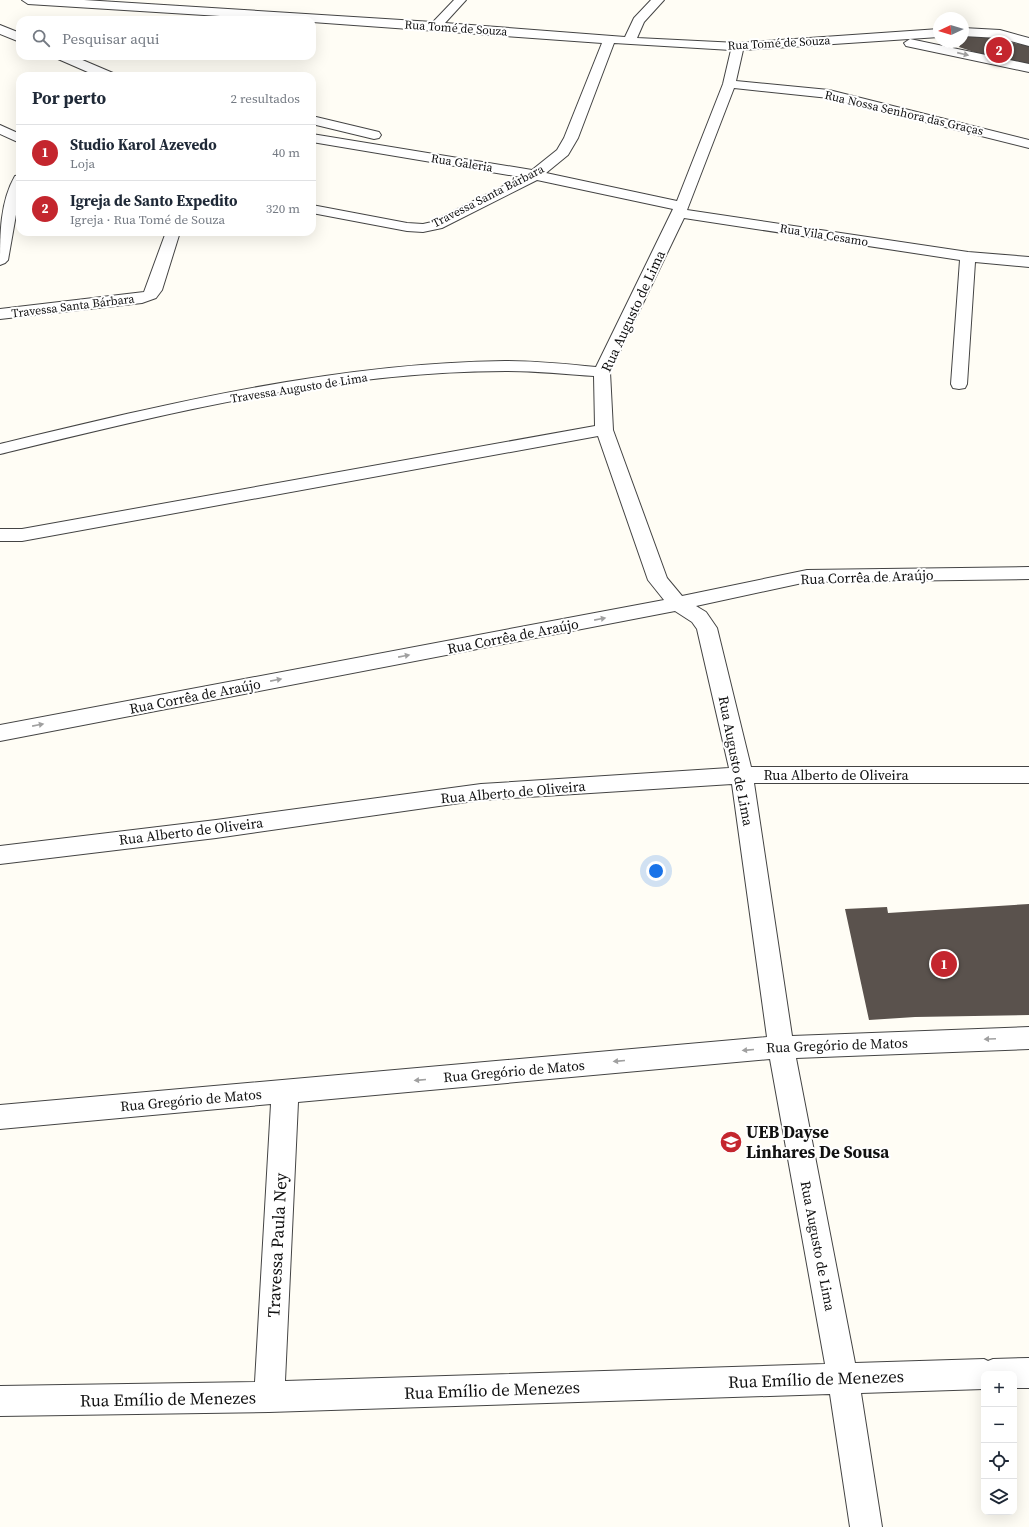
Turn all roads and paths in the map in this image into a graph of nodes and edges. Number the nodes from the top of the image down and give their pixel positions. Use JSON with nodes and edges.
{"nodes":[{"id":1,"x":36,"y":0,"type":"edge"},
{"id":2,"x":460,"y":0,"type":"edge"},
{"id":3,"x":658,"y":0,"type":"edge"},
{"id":4,"x":282,"y":16,"type":"edge"},
{"id":5,"x":316,"y":18,"type":"edge"},
{"id":6,"x":436,"y":26,"type":"junction"},
{"id":7,"x":0,"y":29,"type":"edge"},
{"id":8,"x":969,"y":32,"type":"edge"},
{"id":9,"x":933,"y":33,"type":"edge"},
{"id":10,"x":16,"y":36,"type":"edge"},
{"id":11,"x":884,"y":37,"type":"junction"},
{"id":12,"x":609,"y":40,"type":"junction"},
{"id":13,"x":630,"y":41,"type":"junction"},
{"id":14,"x":1029,"y":42,"type":"edge"},
{"id":15,"x":738,"y":47,"type":"junction"},
{"id":16,"x":71,"y":60,"type":"edge"},
{"id":17,"x":1029,"y":68,"type":"edge"},
{"id":18,"x":99,"y":72,"type":"edge"},
{"id":19,"x":729,"y":84,"type":"junction"},
{"id":20,"x":316,"y":121,"type":"edge"},
{"id":21,"x":316,"y":139,"type":"edge"},
{"id":22,"x":348,"y":144,"type":"junction"},
{"id":23,"x":1029,"y":144,"type":"edge"},
{"id":24,"x":316,"y":145,"type":"edge"},
{"id":25,"x":541,"y":171,"type":"junction"},
{"id":26,"x":16,"y":186,"type":"edge"},
{"id":27,"x":680,"y":209,"type":"junction"},
{"id":28,"x":316,"y":210,"type":"edge"},
{"id":29,"x":15,"y":216,"type":"edge"},
{"id":30,"x":172,"y":236,"type":"edge"},
{"id":31,"x":968,"y":257,"type":"junction"},
{"id":32,"x":0,"y":260,"type":"edge"},
{"id":33,"x":1029,"y":262,"type":"edge"},
{"id":34,"x":0,"y":314,"type":"edge"},
{"id":35,"x":602,"y":372,"type":"junction"},
{"id":36,"x":959,"y":384,"type":"dead end"},
{"id":37,"x":604,"y":430,"type":"junction"},
{"id":38,"x":0,"y":449,"type":"edge"},
{"id":39,"x":0,"y":535,"type":"edge"},
{"id":40,"x":1029,"y":573,"type":"edge"},
{"id":41,"x":678,"y":604,"type":"junction"},
{"id":42,"x":0,"y":733,"type":"edge"},
{"id":43,"x":742,"y":775,"type":"junction"},
{"id":44,"x":1029,"y":775,"type":"edge"},
{"id":45,"x":0,"y":855,"type":"edge"},
{"id":46,"x":1029,"y":1038,"type":"edge"},
{"id":47,"x":781,"y":1047,"type":"junction"},
{"id":48,"x":285,"y":1092,"type":"junction"},
{"id":49,"x":0,"y":1117,"type":"edge"},
{"id":50,"x":1017,"y":1373,"type":"edge"},
{"id":51,"x":1029,"y":1373,"type":"edge"},
{"id":52,"x":981,"y":1374,"type":"edge"},
{"id":53,"x":843,"y":1378,"type":"junction"},
{"id":54,"x":270,"y":1397,"type":"junction"},
{"id":55,"x":0,"y":1401,"type":"edge"},
{"id":56,"x":866,"y":1527,"type":"edge"}],
"edges":[{"from":1,"to":4,"type":"street","name":"Rua Tomé de Souza"},
{"from":2,"to":6,"type":"street"},
{"from":3,"to":13,"type":"street"},
{"from":5,"to":6,"type":"street","name":"Rua Tomé de Souza"},
{"from":6,"to":12,"type":"street","name":"Rua Tomé de Souza"},
{"from":7,"to":10,"type":"street"},
{"from":8,"to":14,"type":"street"},
{"from":9,"to":11,"type":"street","name":"Rua Tomé de Souza"},
{"from":11,"to":15,"type":"street","name":"Rua Tomé de Souza"},
{"from":11,"to":17,"type":"street","name":"Rua Tomé de Souza","one_way":true},
{"from":12,"to":13,"type":"street","name":"Rua Tomé de Souza"},
{"from":12,"to":25,"type":"street","name":"Travessa Santa Bárbara"},
{"from":13,"to":15,"type":"street","name":"Rua Tomé de Souza"},
{"from":15,"to":19,"type":"street","name":"Rua Augusto de Lima"},
{"from":16,"to":18,"type":"street"},
{"from":19,"to":23,"type":"street","name":"Rua Nossa Senhora das Graças"},
{"from":19,"to":27,"type":"street","name":"Rua Augusto de Lima"},
{"from":20,"to":25,"type":"street","name":"Rua Galeria"},
{"from":21,"to":22,"type":"street","name":"Rua Galeria"},
{"from":22,"to":24,"type":"street"},
{"from":22,"to":25,"type":"street","name":"Rua Galeria"},
{"from":25,"to":27,"type":"street","name":"Rua Galeria"},
{"from":25,"to":28,"type":"street","name":"Travessa Santa Bárbara"},
{"from":26,"to":29,"type":"street"},
{"from":27,"to":31,"type":"street","name":"Rua Vila Cesamo"},
{"from":27,"to":35,"type":"street","name":"Rua Augusto de Lima"},
{"from":29,"to":32,"type":"street"},
{"from":30,"to":34,"type":"street","name":"Travessa Santa Bárbara"},
{"from":31,"to":33,"type":"street","name":"Rua Vila Cesamo"},
{"from":31,"to":36,"type":"street"},
{"from":35,"to":37,"type":"street","name":"Rua Augusto de Lima"},
{"from":35,"to":38,"type":"street","name":"Travessa Augusto de Lima"},
{"from":37,"to":39,"type":"street"},
{"from":37,"to":41,"type":"street","name":"Rua Augusto de Lima"},
{"from":40,"to":41,"type":"street","name":"Rua Corrêa de Araújo"},
{"from":42,"to":41,"type":"street","name":"Rua Corrêa de Araújo","one_way":true},
{"from":41,"to":43,"type":"street","name":"Rua Augusto de Lima"},
{"from":43,"to":44,"type":"street","name":"Rua Alberto de Oliveira"},
{"from":43,"to":45,"type":"street","name":"Rua Alberto de Oliveira"},
{"from":43,"to":47,"type":"street","name":"Rua Augusto de Lima"},
{"from":46,"to":47,"type":"street","name":"Rua Gregório de Matos","one_way":true},
{"from":47,"to":48,"type":"street","name":"Rua Gregório de Matos","one_way":true},
{"from":47,"to":53,"type":"street","name":"Rua Augusto de Lima"},
{"from":48,"to":49,"type":"street","name":"Rua Gregório de Matos"},
{"from":48,"to":54,"type":"street","name":"Travessa Paula Ney"},
{"from":50,"to":51,"type":"street"},
{"from":52,"to":53,"type":"street","name":"Rua Emílio de Menezes"},
{"from":53,"to":54,"type":"street","name":"Rua Emílio de Menezes"},
{"from":53,"to":56,"type":"street","name":"Rua Augusto de Lima"},
{"from":54,"to":55,"type":"street","name":"Rua Emílio de Menezes"}]}
